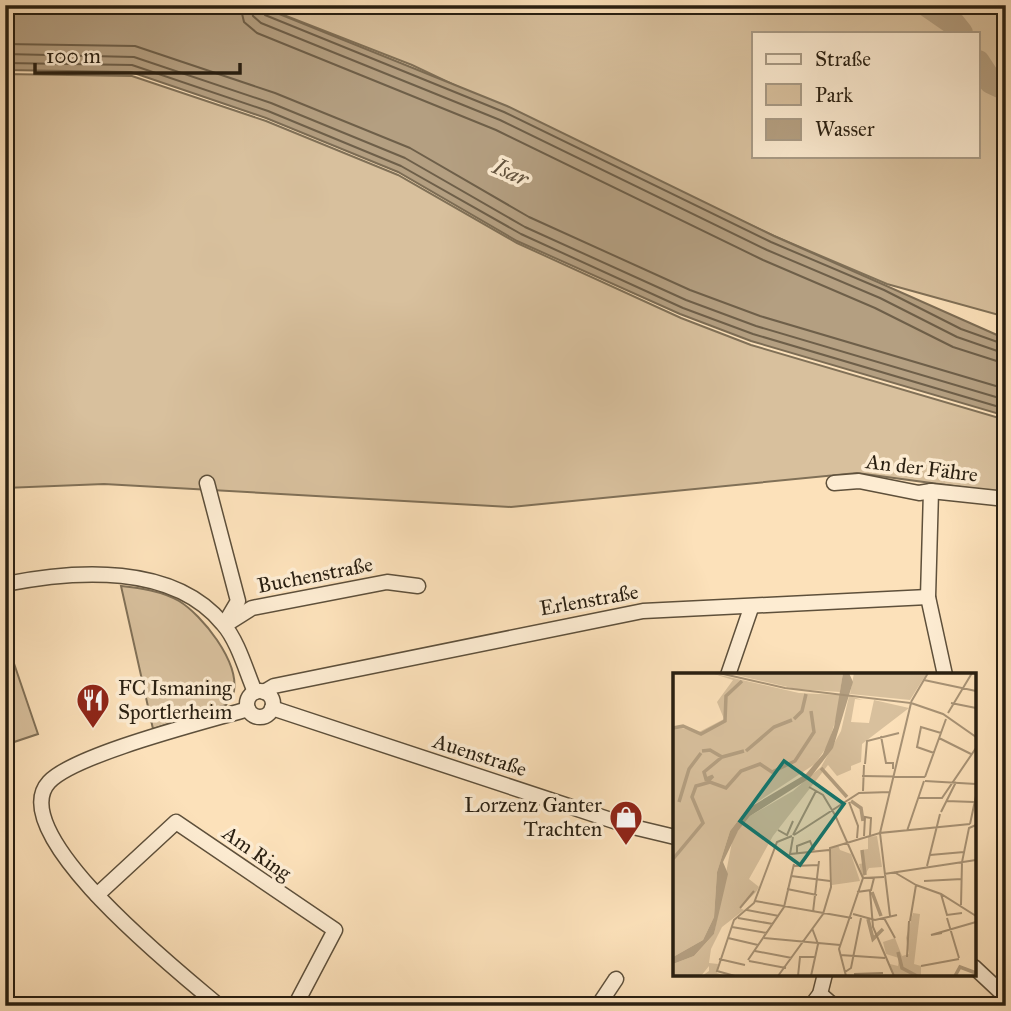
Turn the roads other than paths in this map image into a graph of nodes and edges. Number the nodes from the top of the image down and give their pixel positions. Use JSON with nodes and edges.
{"nodes":[{"id":1,"x":207,"y":483,"type":"dead end"},
{"id":2,"x":834,"y":483,"type":"dead end"},
{"id":3,"x":931,"y":491,"type":"junction"},
{"id":4,"x":1006,"y":499,"type":"edge"},
{"id":5,"x":5,"y":584,"type":"edge"},
{"id":6,"x":418,"y":586,"type":"dead end"},
{"id":7,"x":928,"y":597,"type":"junction"},
{"id":8,"x":751,"y":608,"type":"junction"},
{"id":9,"x":225,"y":625,"type":"junction"},
{"id":10,"x":729,"y":673,"type":"edge"},
{"id":11,"x":944,"y":673,"type":"edge"},
{"id":12,"x":260,"y":692,"type":"junction"},
{"id":13,"x":272,"y":708,"type":"junction"},
{"id":14,"x":248,"y":709,"type":"junction"},
{"id":15,"x":673,"y":836,"type":"edge"},
{"id":16,"x":97,"y":895,"type":"junction"},
{"id":17,"x":976,"y":969,"type":"edge"},
{"id":18,"x":824,"y":976,"type":"edge"},
{"id":19,"x":616,"y":979,"type":"dead end"},
{"id":20,"x":820,"y":994,"type":"junction"},
{"id":21,"x":1006,"y":997,"type":"edge"},
{"id":22,"x":219,"y":1006,"type":"edge"},
{"id":23,"x":295,"y":1006,"type":"edge"},
{"id":24,"x":598,"y":1006,"type":"edge"},
{"id":25,"x":811,"y":1006,"type":"edge"},
{"id":26,"x":834,"y":1006,"type":"edge"}],
"edges":[{"from":1,"to":9,"type":"street"},
{"from":2,"to":3,"type":"street","name":"An der Fähre"},
{"from":3,"to":4,"type":"street","name":"An der Fähre"},
{"from":3,"to":7,"type":"street"},
{"from":5,"to":9,"type":"street"},
{"from":6,"to":9,"type":"street","name":"Buchenstraße"},
{"from":7,"to":8,"type":"street","name":"Erlenstraße"},
{"from":7,"to":11,"type":"street"},
{"from":8,"to":10,"type":"street"},
{"from":8,"to":12,"type":"street","name":"Erlenstraße"},
{"from":9,"to":12,"type":"street"},
{"from":12,"to":13,"type":"street"},
{"from":12,"to":14,"type":"street"},
{"from":13,"to":14,"type":"street"},
{"from":13,"to":15,"type":"street","name":"Auenstraße"},
{"from":14,"to":16,"type":"street"},
{"from":16,"to":22,"type":"street"},
{"from":16,"to":23,"type":"street","name":"Am Ring"},
{"from":17,"to":21,"type":"street"},
{"from":18,"to":20,"type":"street"},
{"from":19,"to":24,"type":"street"},
{"from":20,"to":25,"type":"street"},
{"from":20,"to":26,"type":"street"}]}
